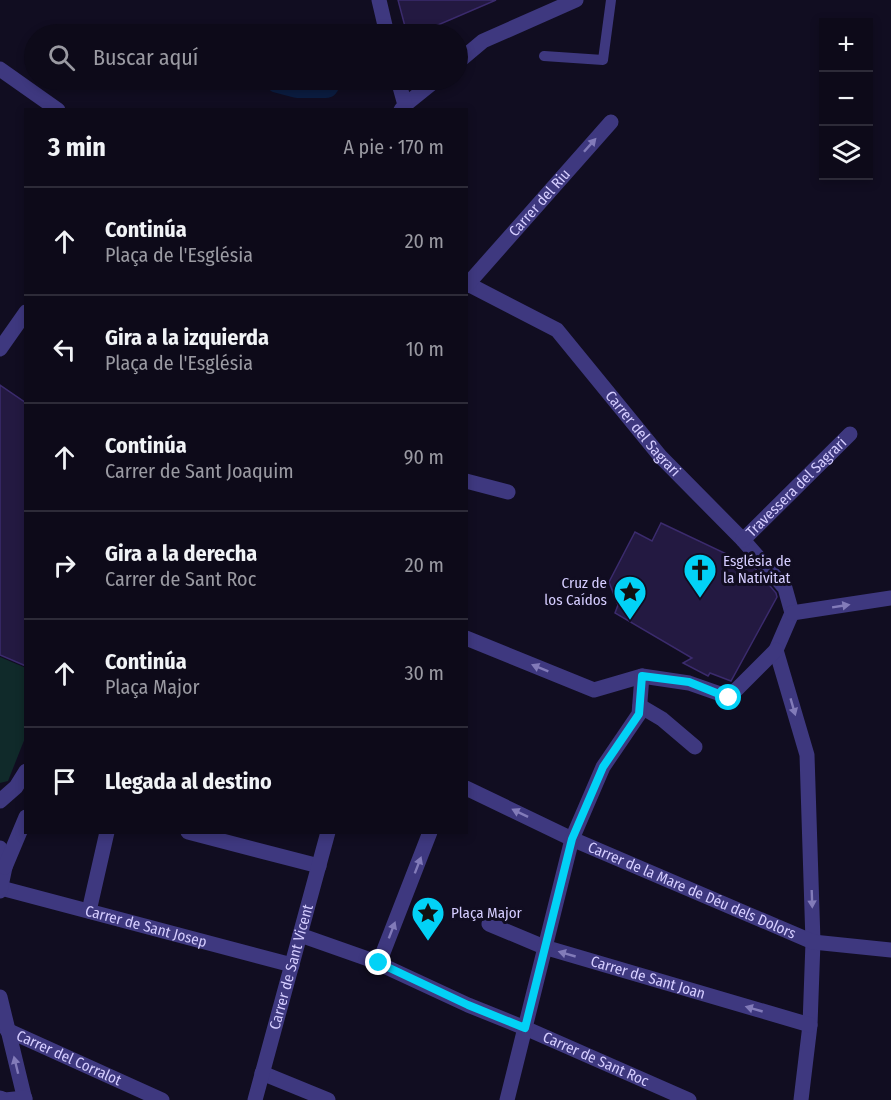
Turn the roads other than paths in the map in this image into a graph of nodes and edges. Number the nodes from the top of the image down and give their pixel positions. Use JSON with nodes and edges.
{"nodes":[{"id":1,"x":379,"y":0,"type":"edge"},
{"id":2,"x":576,"y":0,"type":"edge"},
{"id":3,"x":611,"y":0,"type":"edge"},
{"id":4,"x":385,"y":24,"type":"edge"},
{"id":5,"x":468,"y":54,"type":"edge"},
{"id":6,"x":544,"y":56,"type":"dead end"},
{"id":7,"x":0,"y":69,"type":"edge"},
{"id":8,"x":24,"y":86,"type":"edge"},
{"id":9,"x":30,"y":90,"type":"edge"},
{"id":10,"x":400,"y":90,"type":"edge"},
{"id":11,"x":425,"y":90,"type":"edge"},
{"id":12,"x":55,"y":108,"type":"edge"},
{"id":13,"x":404,"y":108,"type":"edge"},
{"id":14,"x":611,"y":122,"type":"dead end"},
{"id":15,"x":468,"y":282,"type":"edge"},
{"id":16,"x":468,"y":284,"type":"edge"},
{"id":17,"x":23,"y":318,"type":"edge"},
{"id":18,"x":0,"y":350,"type":"edge"},
{"id":19,"x":850,"y":434,"type":"dead end"},
{"id":20,"x":468,"y":482,"type":"edge"},
{"id":21,"x":508,"y":492,"type":"dead end"},
{"id":22,"x":743,"y":540,"type":"junction"},
{"id":23,"x":891,"y":598,"type":"edge"},
{"id":24,"x":792,"y":613,"type":"junction"},
{"id":25,"x":468,"y":639,"type":"edge"},
{"id":26,"x":776,"y":650,"type":"junction"},
{"id":27,"x":642,"y":676,"type":"junction"},
{"id":28,"x":640,"y":710,"type":"junction"},
{"id":29,"x":694,"y":747,"type":"dead end"},
{"id":30,"x":24,"y":774,"type":"edge"},
{"id":31,"x":468,"y":789,"type":"edge"},
{"id":32,"x":0,"y":801,"type":"edge"},
{"id":33,"x":24,"y":822,"type":"edge"},
{"id":34,"x":107,"y":834,"type":"edge"},
{"id":35,"x":196,"y":834,"type":"edge"},
{"id":36,"x":327,"y":834,"type":"edge"},
{"id":37,"x":429,"y":834,"type":"edge"},
{"id":38,"x":572,"y":839,"type":"junction"},
{"id":39,"x":0,"y":848,"type":"edge"},
{"id":40,"x":319,"y":866,"type":"junction"},
{"id":41,"x":5,"y":867,"type":"junction"},
{"id":42,"x":0,"y":890,"type":"edge"},
{"id":43,"x":89,"y":912,"type":"junction"},
{"id":44,"x":489,"y":924,"type":"dead end"},
{"id":45,"x":300,"y":935,"type":"junction"},
{"id":46,"x":813,"y":942,"type":"junction"},
{"id":47,"x":544,"y":947,"type":"junction"},
{"id":48,"x":891,"y":950,"type":"edge"},
{"id":49,"x":379,"y":963,"type":"junction"},
{"id":50,"x":292,"y":965,"type":"junction"},
{"id":51,"x":0,"y":997,"type":"edge"},
{"id":52,"x":810,"y":1025,"type":"junction"},
{"id":53,"x":525,"y":1028,"type":"junction"},
{"id":54,"x":7,"y":1030,"type":"junction"},
{"id":55,"x":262,"y":1073,"type":"junction"},
{"id":56,"x":0,"y":1098,"type":"edge"},
{"id":57,"x":25,"y":1099,"type":"edge"},
{"id":58,"x":162,"y":1100,"type":"edge"},
{"id":59,"x":255,"y":1100,"type":"edge"},
{"id":60,"x":328,"y":1100,"type":"edge"},
{"id":61,"x":507,"y":1100,"type":"edge"},
{"id":62,"x":689,"y":1100,"type":"edge"},
{"id":63,"x":801,"y":1100,"type":"edge"}],
"edges":[{"from":1,"to":4,"type":"street"},
{"from":2,"to":5,"type":"street"},
{"from":3,"to":6,"type":"lane"},
{"from":7,"to":8,"type":"street"},
{"from":9,"to":12,"type":"street"},
{"from":10,"to":13,"type":"street"},
{"from":11,"to":13,"type":"street"},
{"from":15,"to":14,"type":"street","name":"Carrer del Riu","one_way":true},
{"from":16,"to":22,"type":"street","name":"Carrer del Sagrari"},
{"from":17,"to":18,"type":"street"},
{"from":19,"to":22,"type":"street","name":"Travessera del Sagrari"},
{"from":20,"to":21,"type":"street"},
{"from":22,"to":24,"type":"street","name":"Carrer del Sagrari"},
{"from":24,"to":23,"type":"street","one_way":true},
{"from":24,"to":26,"type":"street"},
{"from":27,"to":25,"type":"street","one_way":true},
{"from":26,"to":27,"type":"street"},
{"from":26,"to":46,"type":"street","one_way":true},
{"from":27,"to":28,"type":"street"},
{"from":28,"to":29,"type":"street"},
{"from":28,"to":38,"type":"street"},
{"from":30,"to":32,"type":"street"},
{"from":38,"to":31,"type":"street","name":"Carrer de la Mare de Déu dels Dolors","one_way":true},
{"from":33,"to":41,"type":"street"},
{"from":34,"to":43,"type":"street"},
{"from":35,"to":40,"type":"street"},
{"from":36,"to":40,"type":"street","name":"Carrer de Sant Vicent"},
{"from":49,"to":37,"type":"street","one_way":true},
{"from":38,"to":46,"type":"street","name":"Carrer de la Mare de Déu dels Dolors"},
{"from":38,"to":47,"type":"street"},
{"from":39,"to":41,"type":"street"},
{"from":40,"to":45,"type":"street","name":"Carrer de Sant Vicent"},
{"from":41,"to":42,"type":"street"},
{"from":42,"to":43,"type":"street","name":"Carrer de Sant Josep"},
{"from":43,"to":50,"type":"street","name":"Carrer de Sant Josep"},
{"from":44,"to":47,"type":"street","name":"Carrer de Sant Joan"},
{"from":45,"to":49,"type":"street"},
{"from":45,"to":50,"type":"street","name":"Carrer de Sant Vicent"},
{"from":46,"to":48,"type":"street","name":"Carrer de la Mare de Déu dels Dolors"},
{"from":46,"to":52,"type":"street"},
{"from":52,"to":47,"type":"street","name":"Carrer de Sant Joan","one_way":true},
{"from":47,"to":53,"type":"street"},
{"from":49,"to":53,"type":"street","name":"Carrer de Sant Roc"},
{"from":50,"to":55,"type":"street","name":"Carrer de Sant Vicent"},
{"from":51,"to":54,"type":"street"},
{"from":52,"to":63,"type":"street"},
{"from":53,"to":61,"type":"street"},
{"from":53,"to":62,"type":"street","name":"Carrer de Sant Roc"},
{"from":57,"to":54,"type":"street","one_way":true},
{"from":54,"to":58,"type":"street","name":"Carrer del Corralot"},
{"from":55,"to":59,"type":"street","name":"Carrer de Sant Vicent"},
{"from":55,"to":60,"type":"street"},
{"from":56,"to":57,"type":"street"}]}
